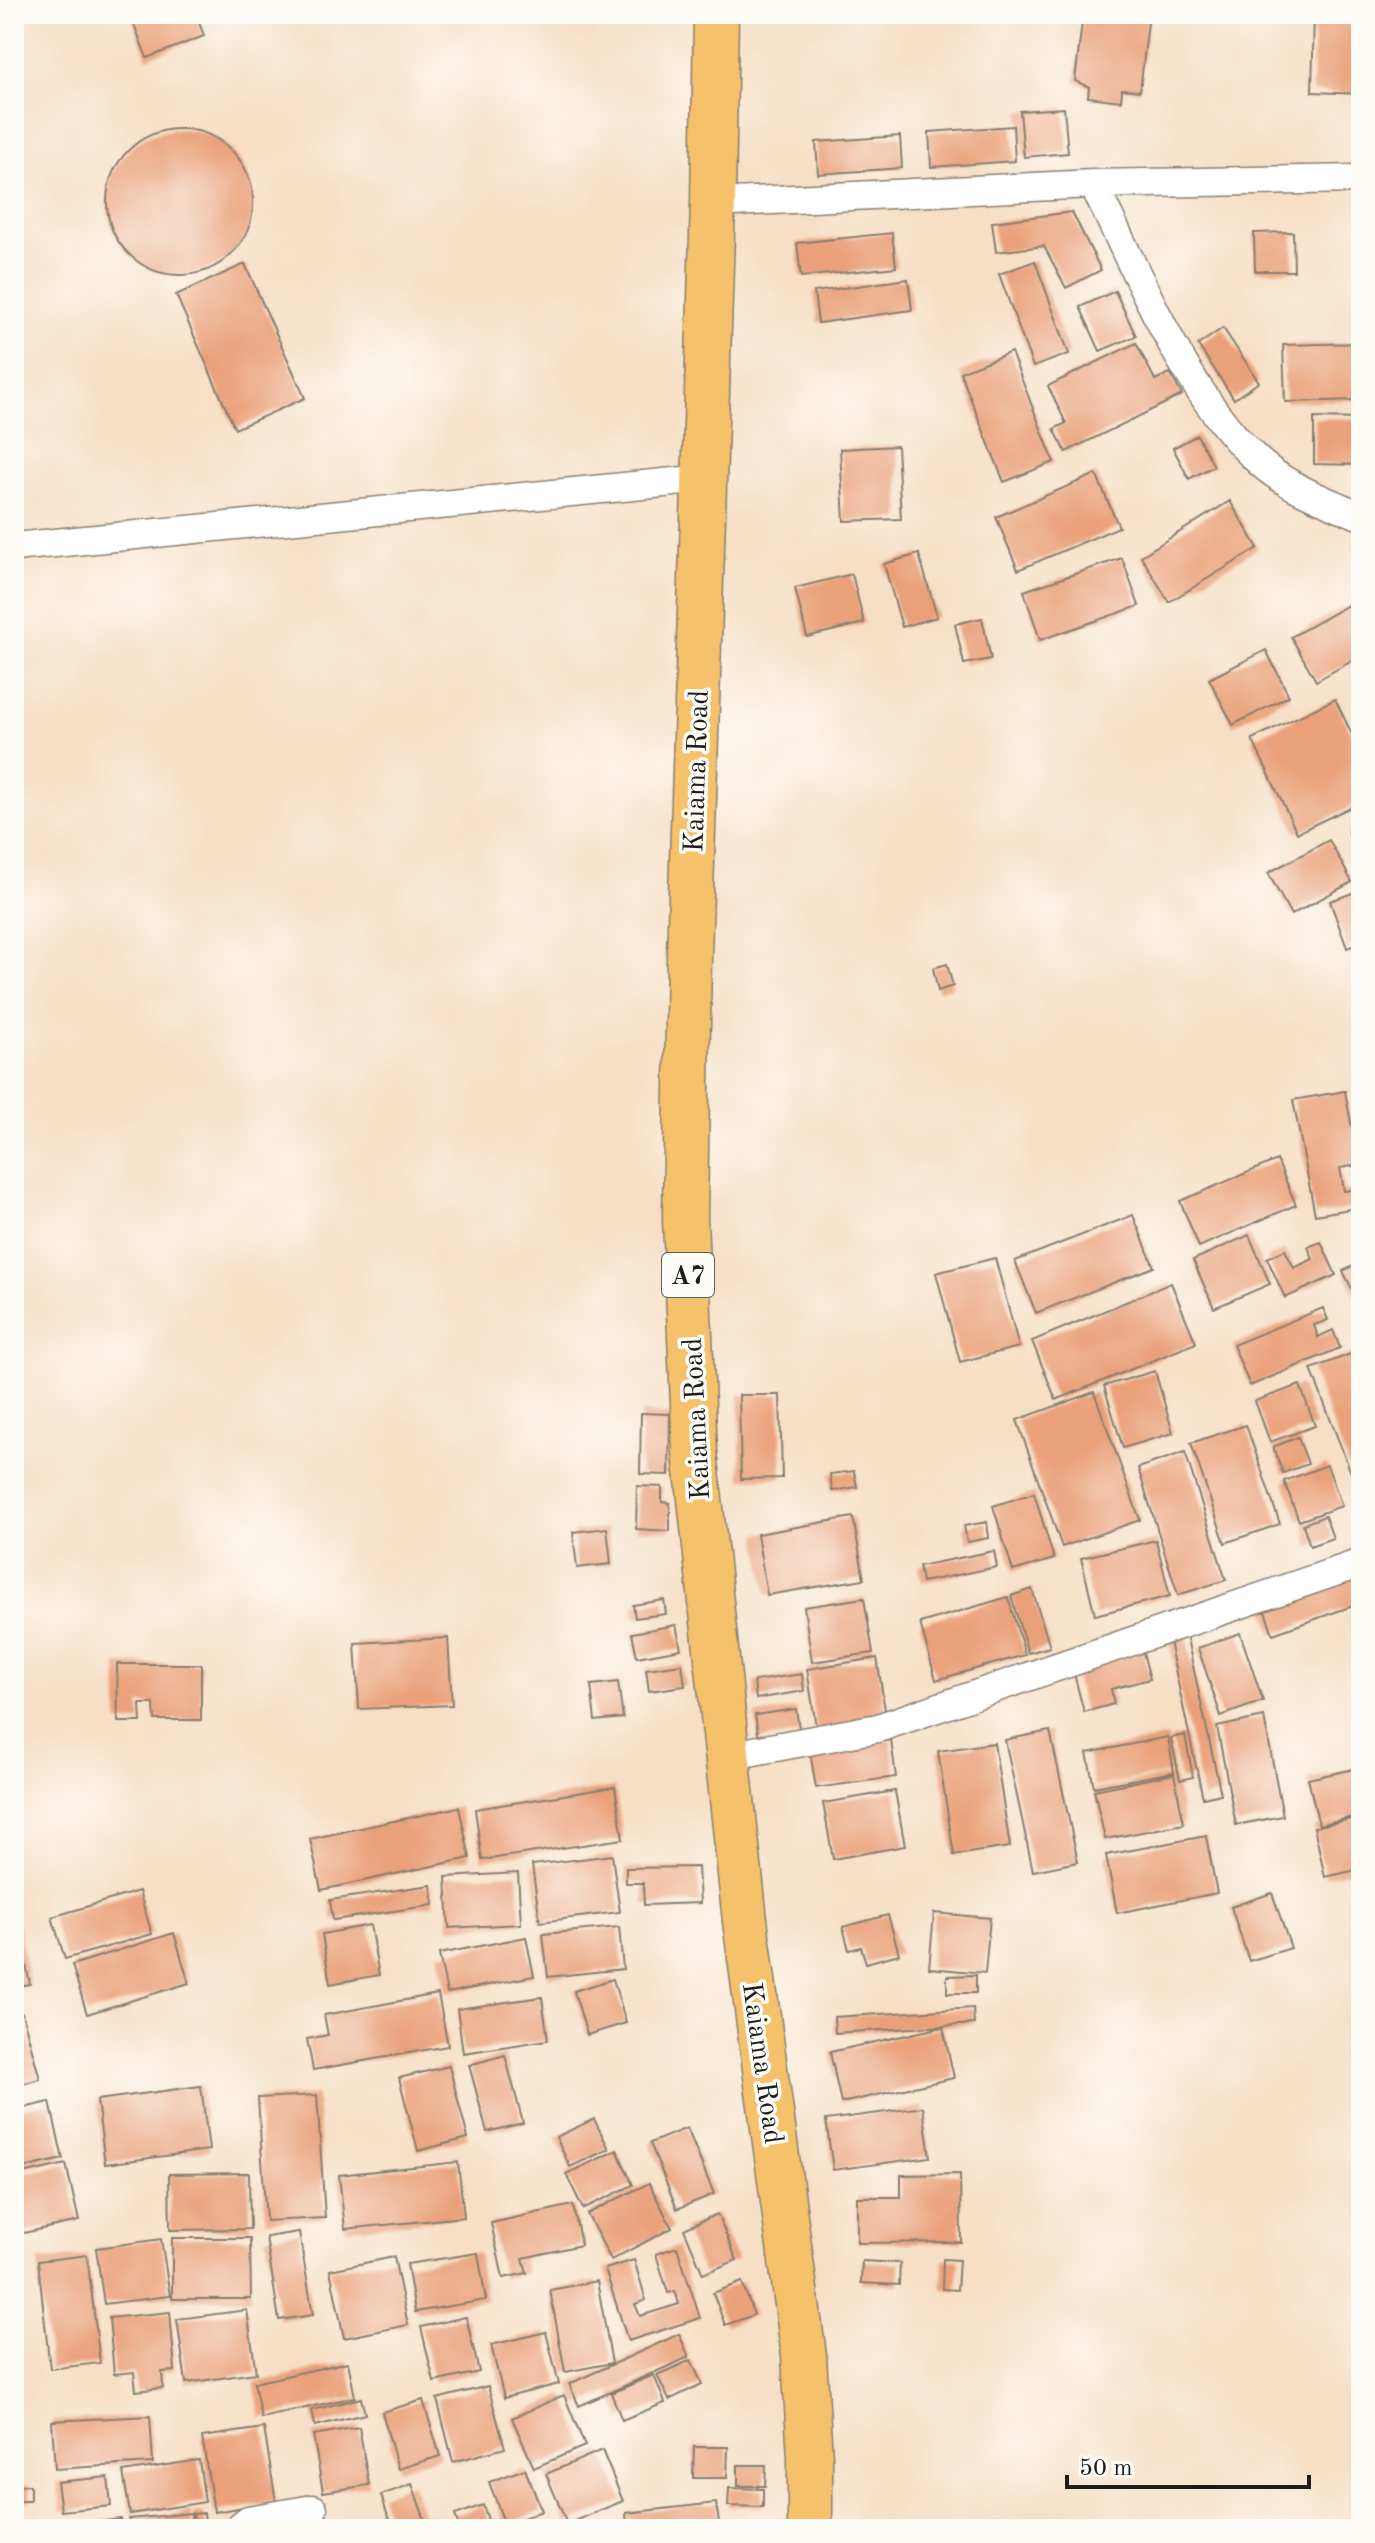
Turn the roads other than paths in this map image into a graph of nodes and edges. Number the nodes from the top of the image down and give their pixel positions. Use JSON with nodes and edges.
{"nodes":[{"id":1,"x":716,"y":14,"type":"edge"},
{"id":2,"x":1361,"y":179,"type":"edge"},
{"id":3,"x":1093,"y":184,"type":"junction"},
{"id":4,"x":713,"y":203,"type":"junction"},
{"id":5,"x":704,"y":479,"type":"junction"},
{"id":6,"x":1361,"y":516,"type":"edge"},
{"id":7,"x":14,"y":547,"type":"edge"},
{"id":8,"x":1361,"y":1563,"type":"edge"},
{"id":9,"x":727,"y":1756,"type":"junction"},
{"id":10,"x":313,"y":2509,"type":"dead end"},
{"id":11,"x":237,"y":2529,"type":"edge"},
{"id":12,"x":810,"y":2529,"type":"edge"}],
"edges":[{"from":1,"to":4,"type":"highway","name":"Kaiama Road","number":"A7"},
{"from":2,"to":3,"type":"street"},
{"from":3,"to":4,"type":"street"},
{"from":3,"to":6,"type":"street"},
{"from":4,"to":5,"type":"highway","name":"Kaiama Road","number":"A7"},
{"from":5,"to":7,"type":"street"},
{"from":5,"to":9,"type":"highway","name":"Kaiama Road","number":"A7"},
{"from":8,"to":9,"type":"street"},
{"from":9,"to":12,"type":"highway","name":"Kaiama Road","number":"A7"},
{"from":10,"to":11,"type":"street"}]}
